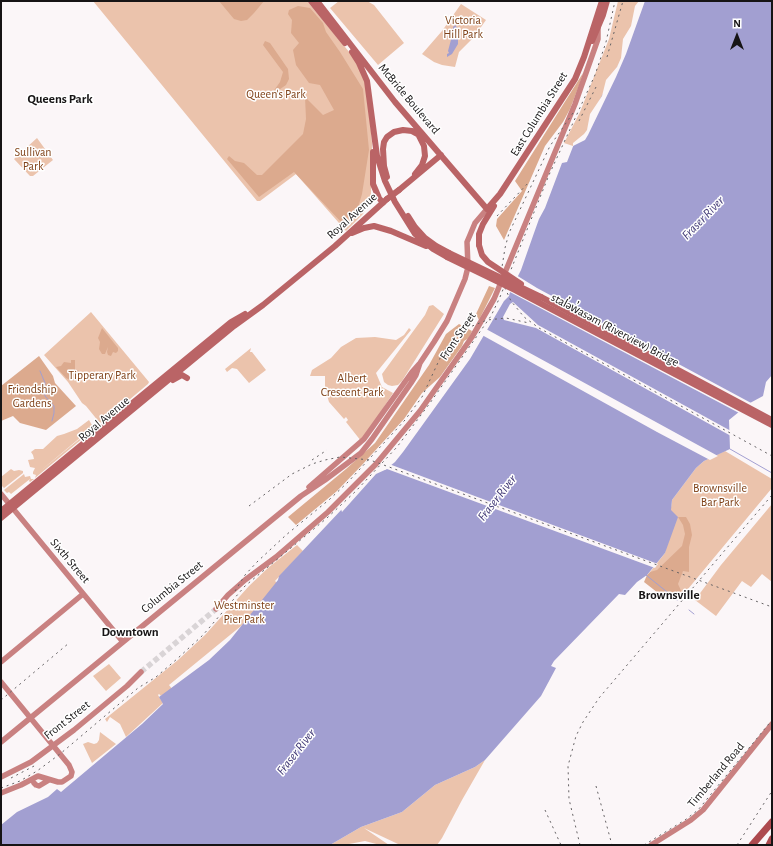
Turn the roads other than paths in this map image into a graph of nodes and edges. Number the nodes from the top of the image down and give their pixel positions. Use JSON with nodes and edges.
{"nodes":[{"id":1,"x":311,"y":1,"type":"edge"},
{"id":2,"x":317,"y":1,"type":"edge"},
{"id":3,"x":605,"y":1,"type":"edge"},
{"id":4,"x":603,"y":15,"type":"junction"},
{"id":5,"x":599,"y":27,"type":"junction"},
{"id":6,"x":598,"y":39,"type":"junction"},
{"id":7,"x":584,"y":57,"type":"junction"},
{"id":8,"x":360,"y":59,"type":"junction"},
{"id":9,"x":373,"y":129,"type":"junction"},
{"id":10,"x":417,"y":134,"type":"junction"},
{"id":11,"x":431,"y":143,"type":"junction"},
{"id":12,"x":441,"y":155,"type":"junction"},
{"id":13,"x":388,"y":180,"type":"junction"},
{"id":14,"x":410,"y":180,"type":"junction"},
{"id":15,"x":500,"y":194,"type":"junction"},
{"id":16,"x":385,"y":201,"type":"junction"},
{"id":17,"x":487,"y":209,"type":"junction"},
{"id":18,"x":347,"y":235,"type":"junction"},
{"id":19,"x":433,"y":249,"type":"junction"},
{"id":20,"x":448,"y":255,"type":"junction"},
{"id":21,"x":541,"y":297,"type":"junction"},
{"id":22,"x":259,"y":307,"type":"junction"},
{"id":23,"x":420,"y":363,"type":"junction"},
{"id":24,"x":187,"y":378,"type":"dead end"},
{"id":25,"x":158,"y":388,"type":"junction"},
{"id":26,"x":772,"y":420,"type":"edge"},
{"id":27,"x":772,"y":425,"type":"edge"},
{"id":28,"x":351,"y":451,"type":"junction"},
{"id":29,"x":350,"y":461,"type":"junction"},
{"id":30,"x":1,"y":494,"type":"edge"},
{"id":31,"x":301,"y":496,"type":"junction"},
{"id":32,"x":11,"y":506,"type":"junction"},
{"id":33,"x":1,"y":511,"type":"edge"},
{"id":34,"x":1,"y":518,"type":"edge"},
{"id":35,"x":83,"y":594,"type":"junction"},
{"id":36,"x":216,"y":609,"type":"tunnel mouth"},
{"id":37,"x":123,"y":642,"type":"junction"},
{"id":38,"x":1,"y":662,"type":"edge"},
{"id":39,"x":141,"y":672,"type":"tunnel mouth"},
{"id":40,"x":1,"y":682,"type":"edge"},
{"id":41,"x":30,"y":718,"type":"junction"},
{"id":42,"x":772,"y":724,"type":"edge"},
{"id":43,"x":1,"y":742,"type":"edge"},
{"id":44,"x":53,"y":745,"type":"junction"},
{"id":45,"x":1,"y":777,"type":"edge"},
{"id":46,"x":1,"y":792,"type":"edge"},
{"id":47,"x":772,"y":822,"type":"edge"},
{"id":48,"x":772,"y":825,"type":"edge"},
{"id":49,"x":772,"y":839,"type":"edge"},
{"id":50,"x":651,"y":845,"type":"edge"},
{"id":51,"x":752,"y":845,"type":"edge"},
{"id":52,"x":759,"y":845,"type":"edge"},
{"id":53,"x":768,"y":845,"type":"edge"}],
"edges":[{"from":1,"to":8,"type":"main road","name":"McBride Boulevard"},
{"from":2,"to":8,"type":"main road","name":"McBride Boulevard"},
{"from":3,"to":4,"type":"main road"},
{"from":3,"to":5,"type":"street","name":"Front Street"},
{"from":3,"to":7,"type":"main road","name":"East Columbia Street"},
{"from":4,"to":5,"type":"main road"},
{"from":4,"to":6,"type":"street"},
{"from":5,"to":6,"type":"street","name":"Front Street"},
{"from":5,"to":7,"type":"main road"},
{"from":6,"to":36,"type":"street","name":"Front Street"},
{"from":7,"to":15,"type":"main road","name":"East Columbia Street"},
{"from":8,"to":9,"type":"main road"},
{"from":8,"to":11,"type":"main road","name":"McBride Boulevard"},
{"from":8,"to":13,"type":"main road"},
{"from":9,"to":16,"type":"main road"},
{"from":9,"to":19,"type":"main road"},
{"from":10,"to":11,"type":"main road"},
{"from":10,"to":13,"type":"main road"},
{"from":10,"to":14,"type":"main road"},
{"from":11,"to":12,"type":"main road","name":"McBride Boulevard"},
{"from":12,"to":14,"type":"main road","name":"Royal Avenue"},
{"from":12,"to":17,"type":"main road","name":"McBride Boulevard"},
{"from":13,"to":20,"type":"main road"},
{"from":14,"to":16,"type":"main road","name":"Royal Avenue","bridge":true},
{"from":15,"to":17,"type":"main road","name":"East Columbia Street"},
{"from":15,"to":21,"type":"main road","bridge":true},
{"from":16,"to":18,"type":"main road","name":"Royal Avenue"},
{"from":17,"to":23,"type":"street","name":"Columbia Street"},
{"from":18,"to":19,"type":"main road"},
{"from":18,"to":22,"type":"main road","name":"Royal Avenue"},
{"from":19,"to":20,"type":"main road"},
{"from":20,"to":21,"type":"main road","name":"stal̕əw̓asəm (Riverview) Bridge","bridge":true},
{"from":20,"to":27,"type":"main road","name":"stal̕əw̓asəm (Riverview) Bridge","bridge":true},
{"from":21,"to":26,"type":"main road","name":"stal̕əw̓asəm (Riverview) Bridge"},
{"from":22,"to":25,"type":"main road","name":"Royal Avenue"},
{"from":22,"to":32,"type":"main road","name":"Royal Avenue"},
{"from":23,"to":28,"type":"street","name":"Columbia Street"},
{"from":23,"to":29,"type":"street","name":"Columbia Street"},
{"from":24,"to":25,"type":"main road"},
{"from":25,"to":32,"type":"main road","name":"Royal Avenue"},
{"from":28,"to":29,"type":"street"},
{"from":28,"to":31,"type":"street","name":"Columbia Street"},
{"from":29,"to":31,"type":"street","name":"Columbia Street"},
{"from":30,"to":32,"type":"street","name":"Sixth Street"},
{"from":31,"to":37,"type":"street","name":"Columbia Street"},
{"from":32,"to":33,"type":"main road","name":"Royal Avenue"},
{"from":32,"to":34,"type":"main road","name":"Royal Avenue"},
{"from":32,"to":35,"type":"street","name":"Sixth Street"},
{"from":35,"to":37,"type":"street","name":"Sixth Street"},
{"from":35,"to":38,"type":"street"},
{"from":37,"to":41,"type":"street","name":"Columbia Street"},
{"from":39,"to":44,"type":"street","name":"Front Street"},
{"from":40,"to":41,"type":"street"},
{"from":41,"to":43,"type":"street","name":"Columbia Street"},
{"from":41,"to":44,"type":"street"},
{"from":42,"to":50,"type":"street","name":"Timberland Road"},
{"from":44,"to":45,"type":"street","name":"Front Street"},
{"from":44,"to":46,"type":"street"},
{"from":47,"to":51,"type":"highway"},
{"from":48,"to":52,"type":"highway"},
{"from":49,"to":53,"type":"highway"}]}
